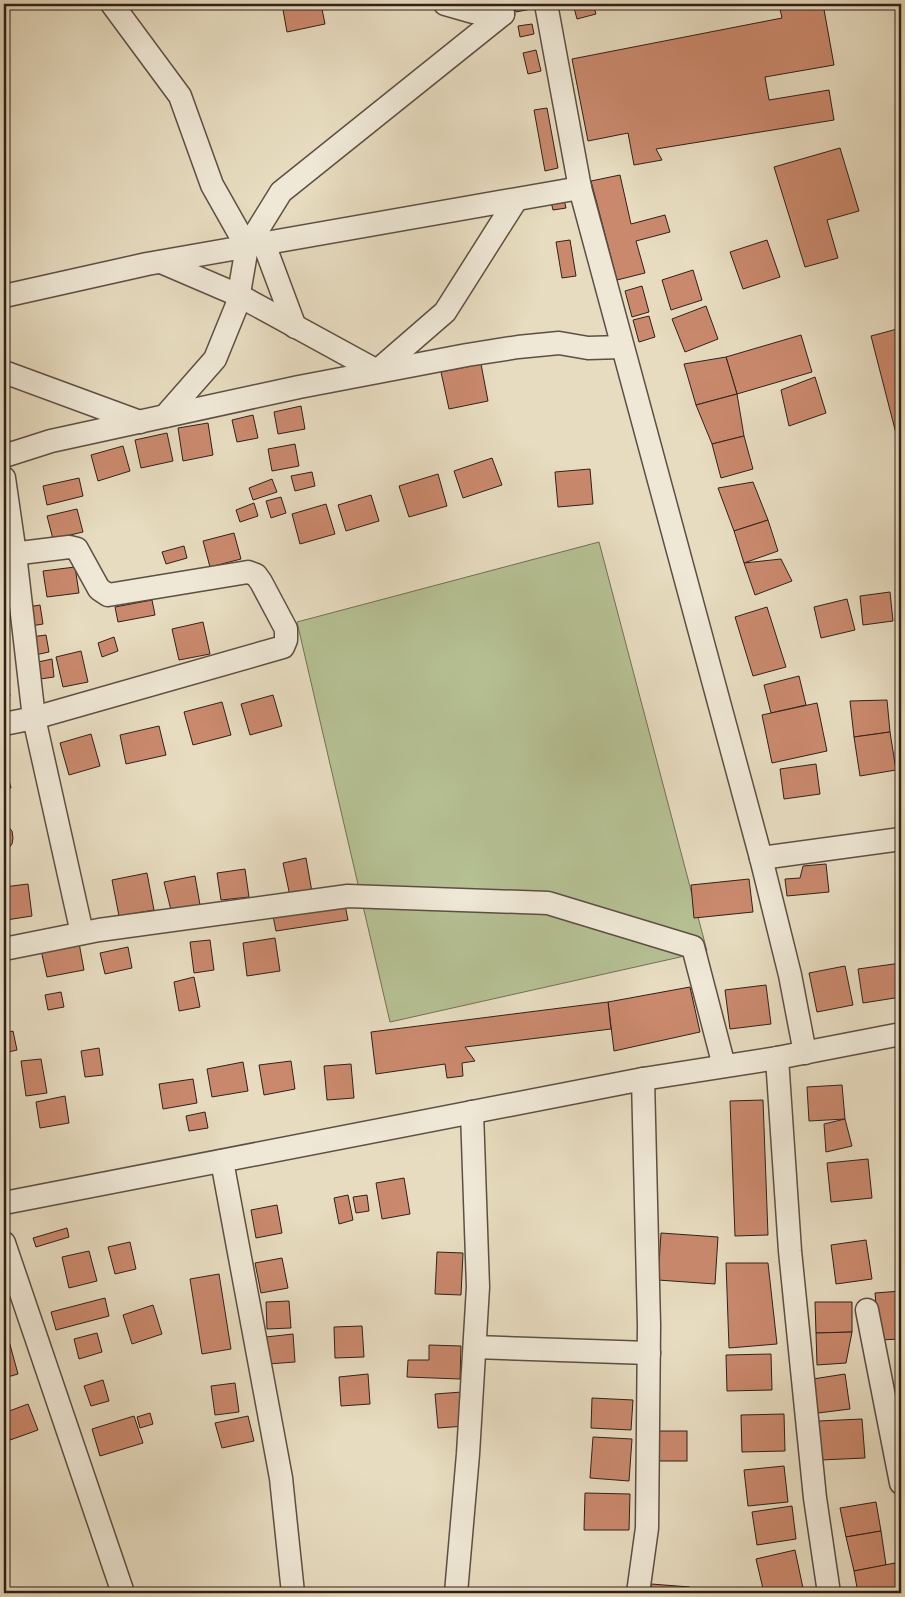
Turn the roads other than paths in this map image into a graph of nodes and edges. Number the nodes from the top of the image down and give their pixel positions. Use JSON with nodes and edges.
{"nodes":[{"id":1,"x":112,"y":4,"type":"edge"},
{"id":2,"x":445,"y":4,"type":"edge"},
{"id":3,"x":546,"y":4,"type":"edge"},
{"id":4,"x":580,"y":188,"type":"junction"},
{"id":5,"x":516,"y":200,"type":"junction"},
{"id":6,"x":255,"y":245,"type":"junction"},
{"id":7,"x":161,"y":262,"type":"junction"},
{"id":8,"x":238,"y":295,"type":"junction"},
{"id":9,"x":4,"y":296,"type":"edge"},
{"id":10,"x":296,"y":327,"type":"junction"},
{"id":11,"x":622,"y":346,"type":"junction"},
{"id":12,"x":377,"y":371,"type":"junction"},
{"id":13,"x":4,"y":372,"type":"edge"},
{"id":14,"x":165,"y":416,"type":"junction"},
{"id":15,"x":140,"y":422,"type":"junction"},
{"id":16,"x":4,"y":456,"type":"edge"},
{"id":17,"x":4,"y":478,"type":"edge"},
{"id":18,"x":9,"y":554,"type":"edge"},
{"id":19,"x":34,"y":718,"type":"junction"},
{"id":20,"x":4,"y":724,"type":"edge"},
{"id":21,"x":901,"y":839,"type":"edge"},
{"id":22,"x":761,"y":858,"type":"junction"},
{"id":23,"x":82,"y":933,"type":"junction"},
{"id":24,"x":4,"y":949,"type":"edge"},
{"id":25,"x":901,"y":1034,"type":"edge"},
{"id":26,"x":805,"y":1053,"type":"junction"},
{"id":27,"x":777,"y":1058,"type":"junction"},
{"id":28,"x":724,"y":1066,"type":"junction"},
{"id":29,"x":643,"y":1079,"type":"junction"},
{"id":30,"x":472,"y":1112,"type":"junction"},
{"id":31,"x":222,"y":1160,"type":"junction"},
{"id":32,"x":4,"y":1203,"type":"edge"},
{"id":33,"x":4,"y":1243,"type":"edge"},
{"id":34,"x":867,"y":1310,"type":"dead end"},
{"id":35,"x":474,"y":1347,"type":"junction"},
{"id":36,"x":649,"y":1353,"type":"junction"},
{"id":37,"x":901,"y":1483,"type":"edge"},
{"id":38,"x":124,"y":1593,"type":"edge"},
{"id":39,"x":293,"y":1593,"type":"edge"},
{"id":40,"x":456,"y":1593,"type":"edge"},
{"id":41,"x":638,"y":1593,"type":"edge"},
{"id":42,"x":829,"y":1593,"type":"edge"}],
"edges":[{"from":1,"to":6,"type":"street"},
{"from":2,"to":6,"type":"street"},
{"from":3,"to":4,"type":"street"},
{"from":4,"to":5,"type":"street"},
{"from":4,"to":11,"type":"street"},
{"from":5,"to":6,"type":"street"},
{"from":5,"to":12,"type":"street"},
{"from":6,"to":7,"type":"street"},
{"from":6,"to":8,"type":"street"},
{"from":6,"to":10,"type":"street"},
{"from":7,"to":8,"type":"street"},
{"from":7,"to":9,"type":"street"},
{"from":8,"to":10,"type":"street"},
{"from":8,"to":14,"type":"street"},
{"from":10,"to":12,"type":"street"},
{"from":11,"to":12,"type":"street"},
{"from":11,"to":22,"type":"street"},
{"from":12,"to":14,"type":"street"},
{"from":13,"to":15,"type":"street"},
{"from":14,"to":15,"type":"street"},
{"from":15,"to":16,"type":"street"},
{"from":17,"to":18,"type":"street"},
{"from":18,"to":19,"type":"street"},
{"from":18,"to":19,"type":"street"},
{"from":19,"to":20,"type":"street"},
{"from":19,"to":23,"type":"street"},
{"from":21,"to":22,"type":"street"},
{"from":22,"to":26,"type":"street"},
{"from":23,"to":24,"type":"street"},
{"from":23,"to":28,"type":"street"},
{"from":25,"to":26,"type":"street"},
{"from":26,"to":27,"type":"street"},
{"from":27,"to":28,"type":"street"},
{"from":27,"to":42,"type":"street"},
{"from":28,"to":29,"type":"street"},
{"from":29,"to":30,"type":"street"},
{"from":29,"to":36,"type":"street"},
{"from":30,"to":31,"type":"street"},
{"from":30,"to":35,"type":"street"},
{"from":31,"to":32,"type":"street"},
{"from":31,"to":39,"type":"street"},
{"from":33,"to":38,"type":"street"},
{"from":34,"to":37,"type":"street"},
{"from":35,"to":36,"type":"street"},
{"from":35,"to":40,"type":"street"},
{"from":36,"to":41,"type":"street"}]}
